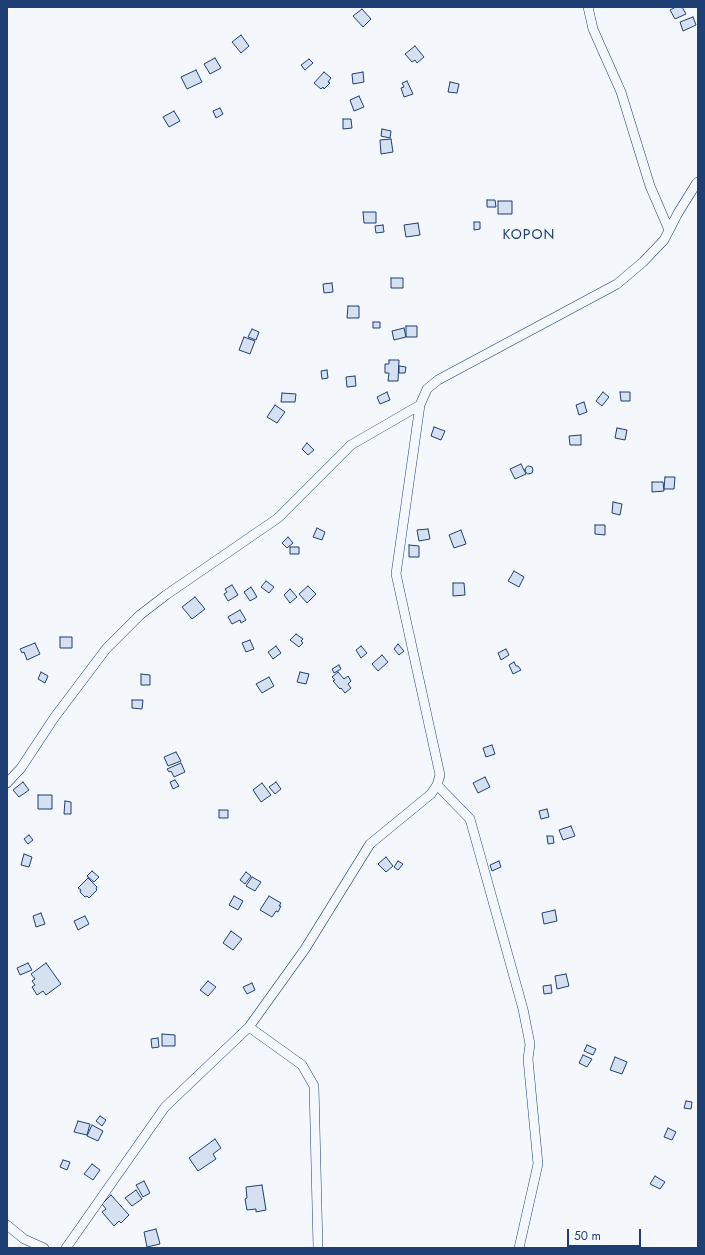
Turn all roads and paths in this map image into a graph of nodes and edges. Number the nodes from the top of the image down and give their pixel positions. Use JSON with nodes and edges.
{"nodes":[{"id":1,"x":588,"y":7,"type":"edge"},
{"id":2,"x":698,"y":182,"type":"edge"},
{"id":3,"x":669,"y":230,"type":"junction"},
{"id":4,"x":420,"y":405,"type":"junction"},
{"id":5,"x":7,"y":783,"type":"edge"},
{"id":6,"x":437,"y":785,"type":"junction"},
{"id":7,"x":249,"y":1027,"type":"junction"},
{"id":8,"x":7,"y":1225,"type":"edge"},
{"id":9,"x":44,"y":1248,"type":"edge"},
{"id":10,"x":66,"y":1248,"type":"edge"},
{"id":11,"x":318,"y":1248,"type":"edge"},
{"id":12,"x":519,"y":1248,"type":"edge"}],
"edges":[{"from":1,"to":3,"type":"street"},
{"from":2,"to":3,"type":"street"},
{"from":3,"to":4,"type":"street"},
{"from":4,"to":5,"type":"street"},
{"from":4,"to":6,"type":"street"},
{"from":6,"to":7,"type":"street"},
{"from":6,"to":12,"type":"street"},
{"from":7,"to":10,"type":"street"},
{"from":7,"to":11,"type":"street"},
{"from":8,"to":9,"type":"street"}]}
